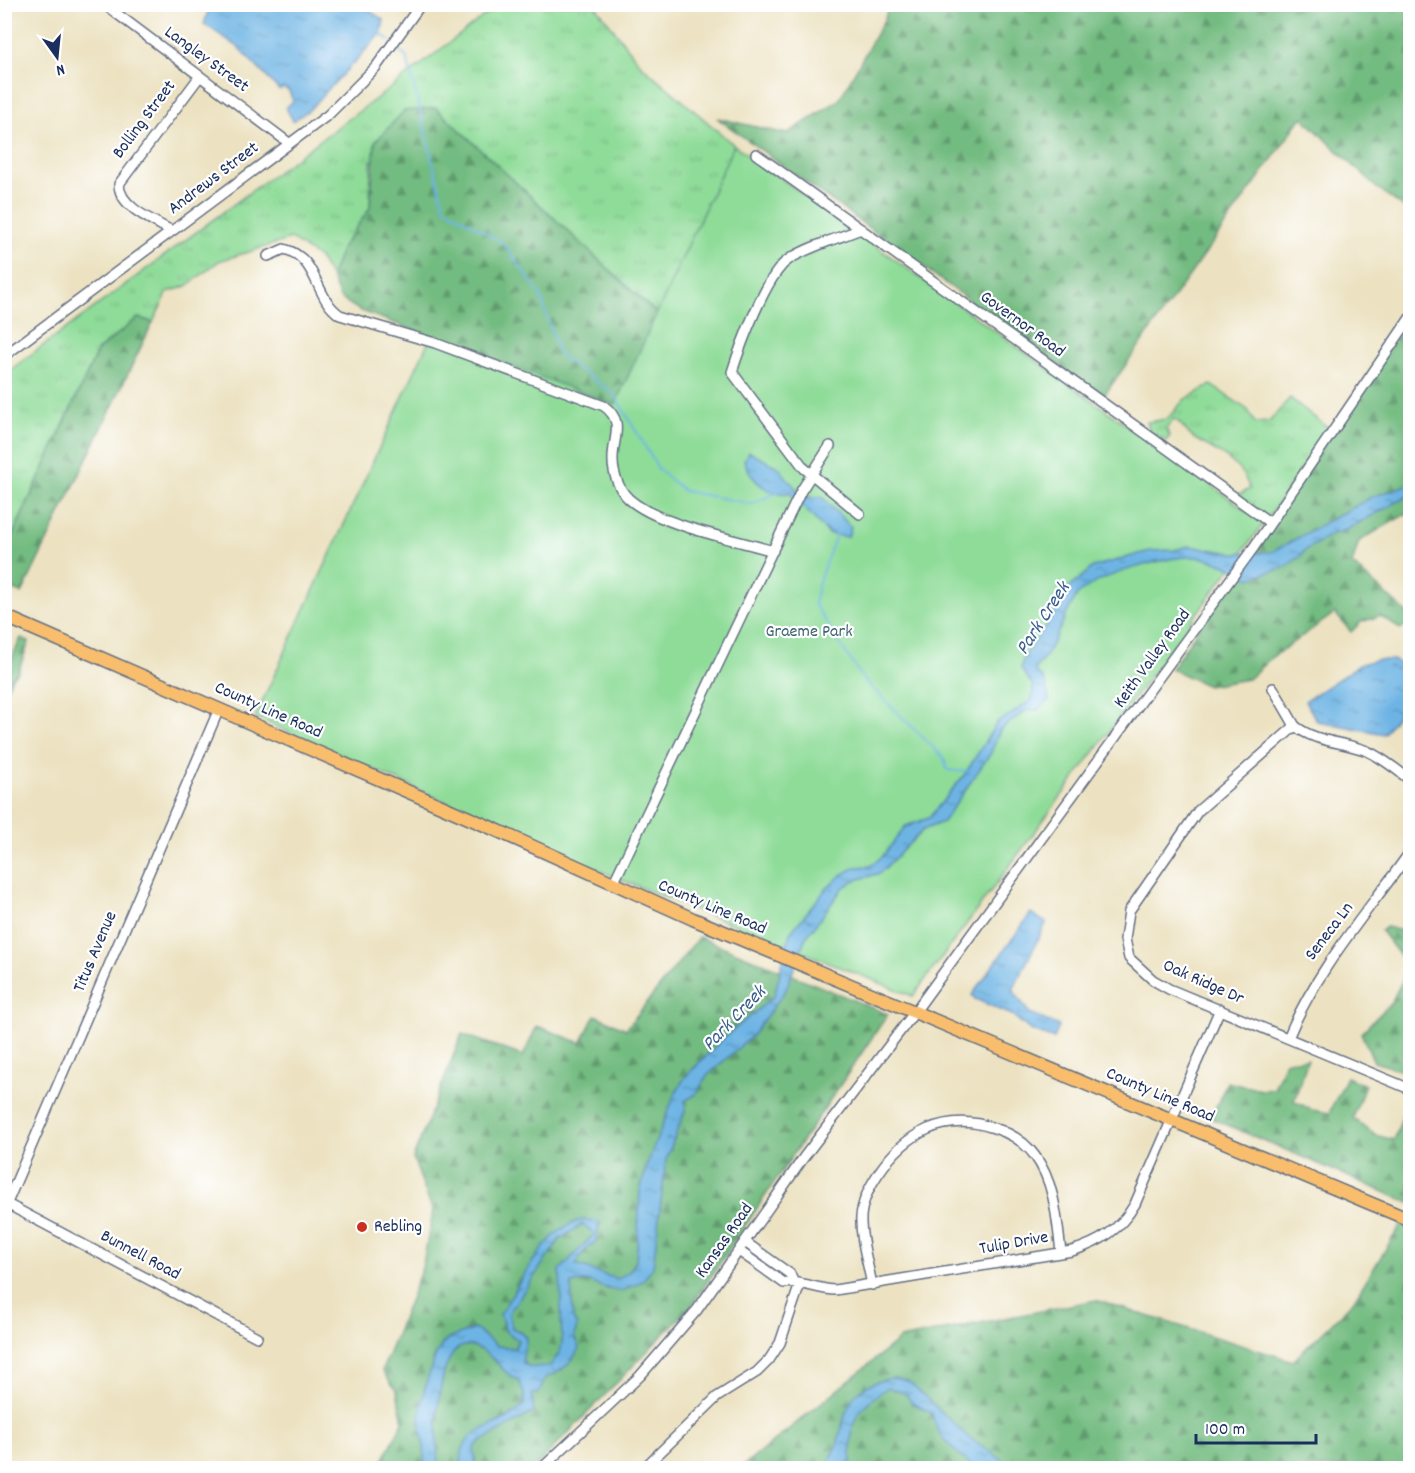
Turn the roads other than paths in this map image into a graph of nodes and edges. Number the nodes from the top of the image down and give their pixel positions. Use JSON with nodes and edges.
{"nodes":[{"id":1,"x":104,"y":4,"type":"edge"},
{"id":2,"x":421,"y":4,"type":"edge"},
{"id":3,"x":200,"y":76,"type":"junction"},
{"id":4,"x":289,"y":143,"type":"junction"},
{"id":5,"x":756,"y":154,"type":"dead end"},
{"id":6,"x":861,"y":229,"type":"junction"},
{"id":7,"x":172,"y":231,"type":"junction"},
{"id":8,"x":268,"y":256,"type":"dead end"},
{"id":9,"x":1410,"y":318,"type":"edge"},
{"id":10,"x":4,"y":356,"type":"edge"},
{"id":11,"x":830,"y":446,"type":"dead end"},
{"id":12,"x":813,"y":474,"type":"junction"},
{"id":13,"x":860,"y":514,"type":"dead end"},
{"id":14,"x":1269,"y":522,"type":"junction"},
{"id":15,"x":773,"y":551,"type":"junction"},
{"id":16,"x":4,"y":616,"type":"edge"},
{"id":17,"x":1273,"y":688,"type":"dead end"},
{"id":18,"x":219,"y":709,"type":"junction"},
{"id":19,"x":1295,"y":726,"type":"junction"},
{"id":20,"x":1410,"y":780,"type":"edge"},
{"id":21,"x":1410,"y":852,"type":"edge"},
{"id":22,"x":613,"y":884,"type":"junction"},
{"id":23,"x":1220,"y":1010,"type":"junction"},
{"id":24,"x":914,"y":1012,"type":"junction"},
{"id":25,"x":1288,"y":1038,"type":"junction"},
{"id":26,"x":1410,"y":1089,"type":"edge"},
{"id":27,"x":1172,"y":1120,"type":"junction"},
{"id":28,"x":6,"y":1207,"type":"edge"},
{"id":29,"x":1410,"y":1220,"type":"edge"},
{"id":30,"x":745,"y":1242,"type":"junction"},
{"id":31,"x":739,"y":1251,"type":"junction"},
{"id":32,"x":1061,"y":1252,"type":"junction"},
{"id":33,"x":796,"y":1283,"type":"junction"},
{"id":34,"x":872,"y":1284,"type":"junction"},
{"id":35,"x":257,"y":1337,"type":"dead end"},
{"id":36,"x":542,"y":1468,"type":"edge"},
{"id":37,"x":644,"y":1468,"type":"edge"}],
"edges":[{"from":1,"to":3,"type":"street","name":"Langley Street"},
{"from":2,"to":4,"type":"street","name":"Andrews Street"},
{"from":3,"to":4,"type":"street","name":"Langley Street"},
{"from":3,"to":7,"type":"street","name":"Bolling Street"},
{"from":4,"to":7,"type":"street","name":"Andrews Street"},
{"from":5,"to":6,"type":"street","name":"Governor Road"},
{"from":6,"to":12,"type":"street"},
{"from":6,"to":14,"type":"street","name":"Governor Road"},
{"from":7,"to":10,"type":"street","name":"Andrews Street"},
{"from":8,"to":15,"type":"street"},
{"from":9,"to":14,"type":"street","name":"Keith Valley Road"},
{"from":11,"to":12,"type":"street"},
{"from":12,"to":13,"type":"street"},
{"from":12,"to":15,"type":"street"},
{"from":14,"to":24,"type":"street","name":"Keith Valley Road"},
{"from":15,"to":22,"type":"street"},
{"from":16,"to":18,"type":"main road","name":"County Line Road"},
{"from":17,"to":19,"type":"street"},
{"from":18,"to":22,"type":"main road","name":"County Line Road"},
{"from":18,"to":28,"type":"street","name":"Titus Avenue"},
{"from":19,"to":20,"type":"street"},
{"from":19,"to":23,"type":"street","name":"Oak Ridge Dr"},
{"from":21,"to":25,"type":"street","name":"Seneca Ln"},
{"from":22,"to":24,"type":"main road","name":"County Line Road"},
{"from":23,"to":25,"type":"street","name":"Oak Ridge Dr"},
{"from":23,"to":27,"type":"street","name":"Tulip Drive"},
{"from":24,"to":27,"type":"main road","name":"County Line Road"},
{"from":24,"to":30,"type":"street","name":"Kansas Road"},
{"from":25,"to":26,"type":"street","name":"Oak Ridge Dr"},
{"from":27,"to":29,"type":"main road","name":"County Line Road"},
{"from":27,"to":32,"type":"street","name":"Tulip Drive"},
{"from":28,"to":35,"type":"street","name":"Bunnell Road"},
{"from":30,"to":31,"type":"street","name":"Kansas Road"},
{"from":30,"to":33,"type":"street"},
{"from":31,"to":33,"type":"street","name":"Tulip Drive"},
{"from":31,"to":36,"type":"street","name":"Kansas Road"},
{"from":32,"to":34,"type":"street","name":"Tulip Drive"},
{"from":32,"to":34,"type":"street"},
{"from":33,"to":34,"type":"street","name":"Tulip Drive"},
{"from":33,"to":37,"type":"street"}]}
